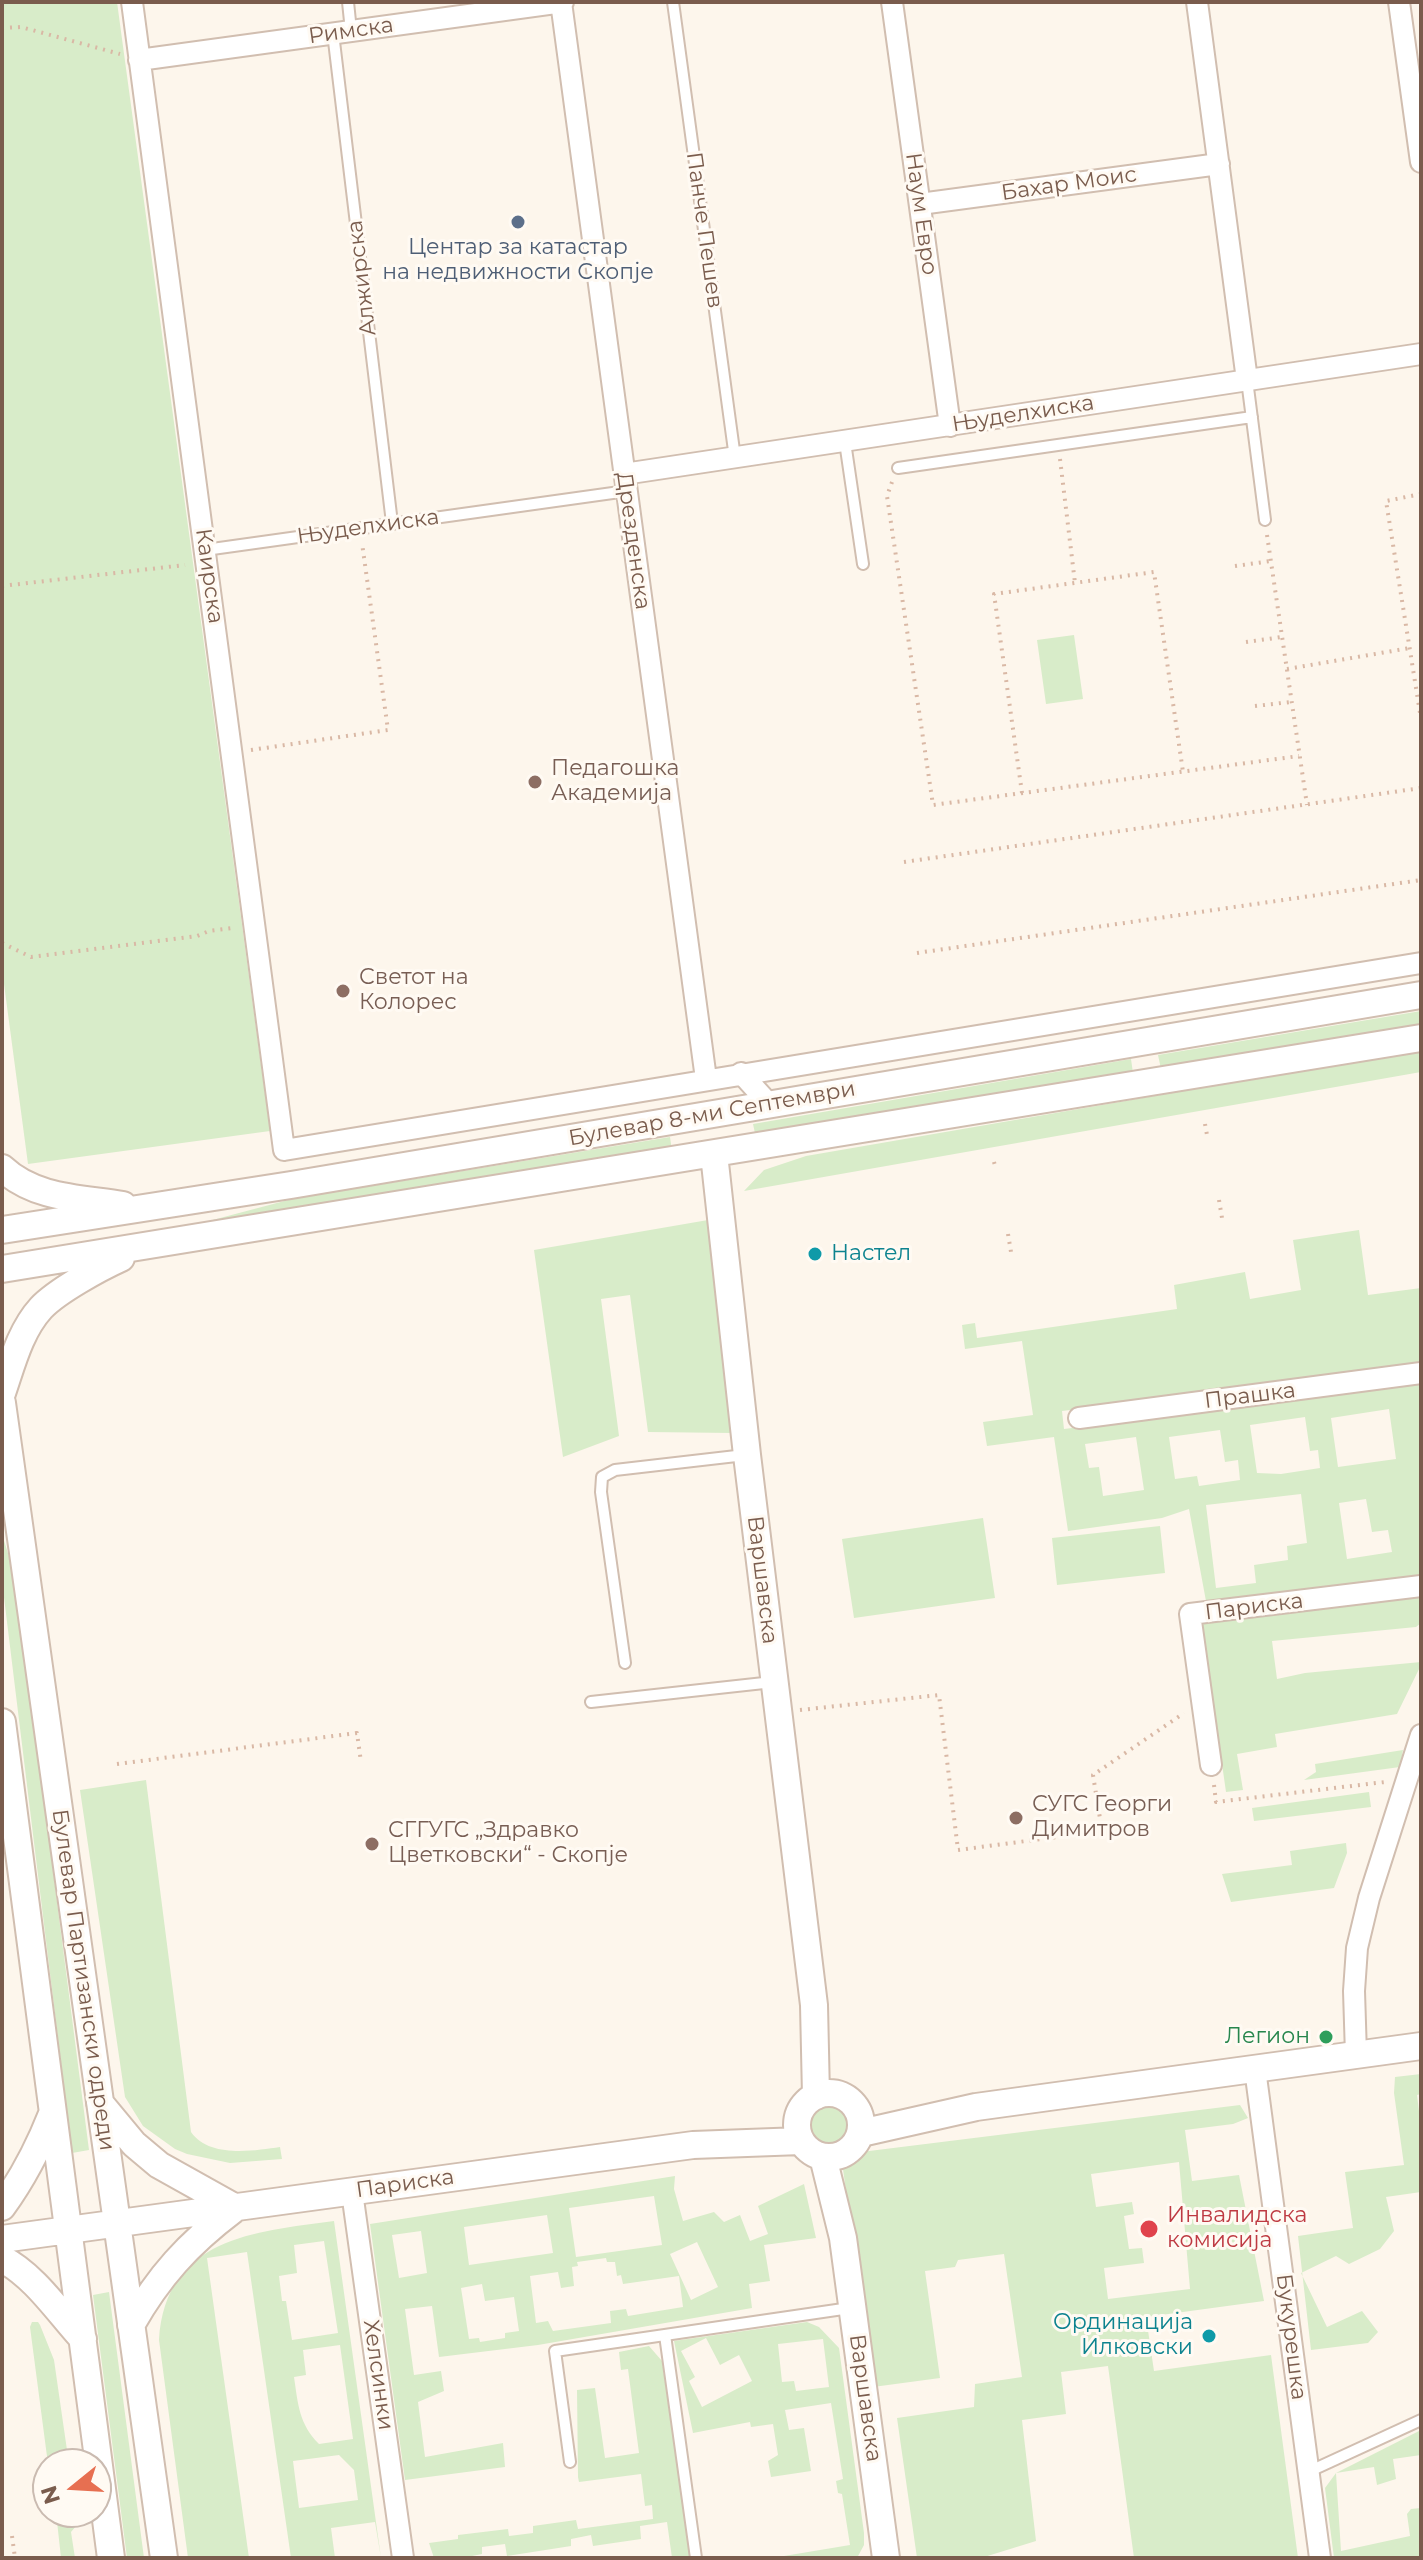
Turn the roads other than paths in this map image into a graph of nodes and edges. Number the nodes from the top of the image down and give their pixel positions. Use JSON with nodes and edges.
{"nodes":[{"id":1,"x":132,"y":2,"type":"edge"},
{"id":2,"x":348,"y":2,"type":"edge"},
{"id":3,"x":562,"y":2,"type":"edge"},
{"id":4,"x":673,"y":2,"type":"edge"},
{"id":5,"x":892,"y":2,"type":"edge"},
{"id":6,"x":1197,"y":2,"type":"edge"},
{"id":7,"x":1399,"y":2,"type":"edge"},
{"id":8,"x":342,"y":32,"type":"junction"},
{"id":9,"x":139,"y":60,"type":"junction"},
{"id":10,"x":1421,"y":162,"type":"edge"},
{"id":11,"x":1219,"y":164,"type":"junction"},
{"id":12,"x":920,"y":204,"type":"junction"},
{"id":13,"x":1421,"y":354,"type":"edge"},
{"id":14,"x":1247,"y":380,"type":"junction"},
{"id":15,"x":1252,"y":417,"type":"junction"},
{"id":16,"x":950,"y":426,"type":"junction"},
{"id":17,"x":845,"y":442,"type":"junction"},
{"id":18,"x":735,"y":458,"type":"junction"},
{"id":19,"x":898,"y":468,"type":"road end"},
{"id":20,"x":625,"y":483,"type":"junction"},
{"id":21,"x":1265,"y":520,"type":"road end"},
{"id":22,"x":392,"y":523,"type":"junction"},
{"id":23,"x":206,"y":556,"type":"junction"},
{"id":24,"x":863,"y":564,"type":"dead end"},
{"id":25,"x":1421,"y":963,"type":"edge"},
{"id":26,"x":1421,"y":995,"type":"edge"},
{"id":27,"x":1421,"y":1038,"type":"edge"},
{"id":28,"x":741,"y":1073,"type":"junction"},
{"id":29,"x":706,"y":1079,"type":"junction"},
{"id":30,"x":770,"y":1105,"type":"junction"},
{"id":31,"x":501,"y":1114,"type":"junction"},
{"id":32,"x":508,"y":1149,"type":"junction"},
{"id":33,"x":714,"y":1154,"type":"junction"},
{"id":34,"x":2,"y":1168,"type":"edge"},
{"id":35,"x":142,"y":1209,"type":"junction"},
{"id":36,"x":2,"y":1230,"type":"edge"},
{"id":37,"x":145,"y":1247,"type":"junction"},
{"id":38,"x":2,"y":1269,"type":"edge"},
{"id":39,"x":1421,"y":1373,"type":"edge"},
{"id":40,"x":2,"y":1393,"type":"edge"},
{"id":41,"x":2,"y":1403,"type":"edge"},
{"id":42,"x":1079,"y":1418,"type":"dead end"},
{"id":43,"x":747,"y":1455,"type":"junction"},
{"id":44,"x":1421,"y":1586,"type":"edge"},
{"id":45,"x":625,"y":1663,"type":"dead end"},
{"id":46,"x":775,"y":1682,"type":"junction"},
{"id":47,"x":591,"y":1702,"type":"dead end"},
{"id":48,"x":3,"y":1732,"type":"edge"},
{"id":49,"x":1421,"y":1735,"type":"edge"},
{"id":50,"x":1211,"y":1765,"type":"road end"},
{"id":51,"x":1421,"y":2046,"type":"edge"},
{"id":52,"x":1356,"y":2055,"type":"junction"},
{"id":53,"x":1255,"y":2069,"type":"junction"},
{"id":54,"x":100,"y":2103,"type":"junction"},
{"id":55,"x":54,"y":2110,"type":"junction"},
{"id":56,"x":841,"y":2124,"type":"junction"},
{"id":57,"x":799,"y":2128,"type":"junction"},
{"id":58,"x":352,"y":2192,"type":"junction"},
{"id":59,"x":2,"y":2207,"type":"edge"},
{"id":60,"x":236,"y":2208,"type":"junction"},
{"id":61,"x":117,"y":2223,"type":"junction"},
{"id":62,"x":69,"y":2230,"type":"junction"},
{"id":63,"x":2,"y":2239,"type":"edge"},
{"id":64,"x":2,"y":2259,"type":"edge"},
{"id":65,"x":852,"y":2308,"type":"junction"},
{"id":66,"x":131,"y":2325,"type":"junction"},
{"id":67,"x":665,"y":2335,"type":"junction"},
{"id":68,"x":83,"y":2339,"type":"junction"},
{"id":69,"x":1421,"y":2420,"type":"edge"},
{"id":70,"x":570,"y":2462,"type":"dead end"},
{"id":71,"x":1308,"y":2472,"type":"junction"},
{"id":72,"x":111,"y":2558,"type":"edge"},
{"id":73,"x":164,"y":2558,"type":"edge"},
{"id":74,"x":403,"y":2558,"type":"edge"},
{"id":75,"x":696,"y":2558,"type":"edge"},
{"id":76,"x":886,"y":2558,"type":"edge"},
{"id":77,"x":1320,"y":2558,"type":"edge"}],
"edges":[{"from":1,"to":9,"type":"street","name":"Каирска"},
{"from":2,"to":8,"type":"lane","name":"Алжирска"},
{"from":3,"to":8,"type":"street","name":"Римска"},
{"from":3,"to":20,"type":"street","name":"Дрезденска"},
{"from":4,"to":18,"type":"lane","name":"Панче Пешев"},
{"from":5,"to":12,"type":"street","name":"Наум Евро"},
{"from":6,"to":11,"type":"street"},
{"from":7,"to":10,"type":"street"},
{"from":8,"to":9,"type":"street","name":"Римска"},
{"from":8,"to":22,"type":"lane","name":"Алжирска"},
{"from":9,"to":23,"type":"street","name":"Каирска"},
{"from":11,"to":12,"type":"street","name":"Бахар Моис"},
{"from":11,"to":14,"type":"street"},
{"from":12,"to":16,"type":"street","name":"Наум Евро"},
{"from":13,"to":14,"type":"street","name":"Њуделхиска"},
{"from":14,"to":15,"type":"lane"},
{"from":14,"to":16,"type":"street","name":"Њуделхиска"},
{"from":15,"to":19,"type":"lane"},
{"from":15,"to":21,"type":"lane"},
{"from":16,"to":17,"type":"street","name":"Њуделхиска"},
{"from":17,"to":18,"type":"street","name":"Њуделхиска"},
{"from":17,"to":24,"type":"lane"},
{"from":18,"to":20,"type":"street","name":"Њуделхиска"},
{"from":20,"to":22,"type":"lane","name":"Њуделхиска"},
{"from":20,"to":29,"type":"street","name":"Дрезденска"},
{"from":22,"to":23,"type":"lane","name":"Њуделхиска"},
{"from":23,"to":31,"type":"street","name":"Каирска"},
{"from":25,"to":28,"type":"street"},
{"from":26,"to":30,"type":"street","name":"Булевар 8-ми Септември"},
{"from":27,"to":33,"type":"street","name":"Булевар 8-ми Септември"},
{"from":28,"to":29,"type":"street"},
{"from":28,"to":30,"type":"street"},
{"from":29,"to":31,"type":"street"},
{"from":30,"to":32,"type":"street","name":"Булевар 8-ми Септември"},
{"from":31,"to":32,"type":"street"},
{"from":32,"to":35,"type":"street","name":"Булевар 8-ми Септември"},
{"from":33,"to":37,"type":"street","name":"Булевар 8-ми Септември"},
{"from":33,"to":43,"type":"street","name":"Варшавска"},
{"from":34,"to":35,"type":"street"},
{"from":35,"to":36,"type":"street","name":"Булевар 8-ми Септември"},
{"from":37,"to":38,"type":"street","name":"Булевар 8-ми Септември"},
{"from":37,"to":40,"type":"street"},
{"from":39,"to":42,"type":"street","name":"Прашка"},
{"from":41,"to":54,"type":"street","name":"Булевар Партизански одреди"},
{"from":43,"to":45,"type":"lane"},
{"from":43,"to":46,"type":"street","name":"Варшавска"},
{"from":44,"to":50,"type":"street","name":"Париска"},
{"from":46,"to":47,"type":"lane"},
{"from":46,"to":56,"type":"street","name":"Варшавска"},
{"from":48,"to":55,"type":"street","name":"Булевар Партизански одреди"},
{"from":49,"to":52,"type":"street"},
{"from":51,"to":52,"type":"street"},
{"from":52,"to":53,"type":"street"},
{"from":53,"to":56,"type":"street"},
{"from":53,"to":71,"type":"street","name":"Букурешка"},
{"from":54,"to":60,"type":"street"},
{"from":54,"to":61,"type":"street","name":"Булевар Партизански одреди"},
{"from":55,"to":59,"type":"street"},
{"from":55,"to":62,"type":"street","name":"Булевар Партизански одреди"},
{"from":56,"to":57,"type":"street"},
{"from":56,"to":57,"type":"street"},
{"from":56,"to":65,"type":"street","name":"Варшавска"},
{"from":57,"to":58,"type":"street","name":"Париска"},
{"from":58,"to":60,"type":"street","name":"Париска"},
{"from":58,"to":74,"type":"street","name":"Хелсинки"},
{"from":60,"to":61,"type":"street","name":"Париска"},
{"from":60,"to":66,"type":"street"},
{"from":61,"to":62,"type":"street","name":"Париска"},
{"from":61,"to":66,"type":"street","name":"Булевар Партизански одреди"},
{"from":62,"to":63,"type":"street","name":"Париска"},
{"from":62,"to":68,"type":"street","name":"Булевар Партизански одреди"},
{"from":64,"to":68,"type":"street"},
{"from":65,"to":67,"type":"lane"},
{"from":65,"to":76,"type":"street","name":"Варшавска"},
{"from":66,"to":73,"type":"street","name":"Булевар Партизански одреди"},
{"from":67,"to":70,"type":"lane"},
{"from":67,"to":75,"type":"lane"},
{"from":68,"to":72,"type":"street","name":"Булевар Партизански одреди"},
{"from":69,"to":71,"type":"lane"},
{"from":71,"to":77,"type":"street","name":"Букурешка"}]}
